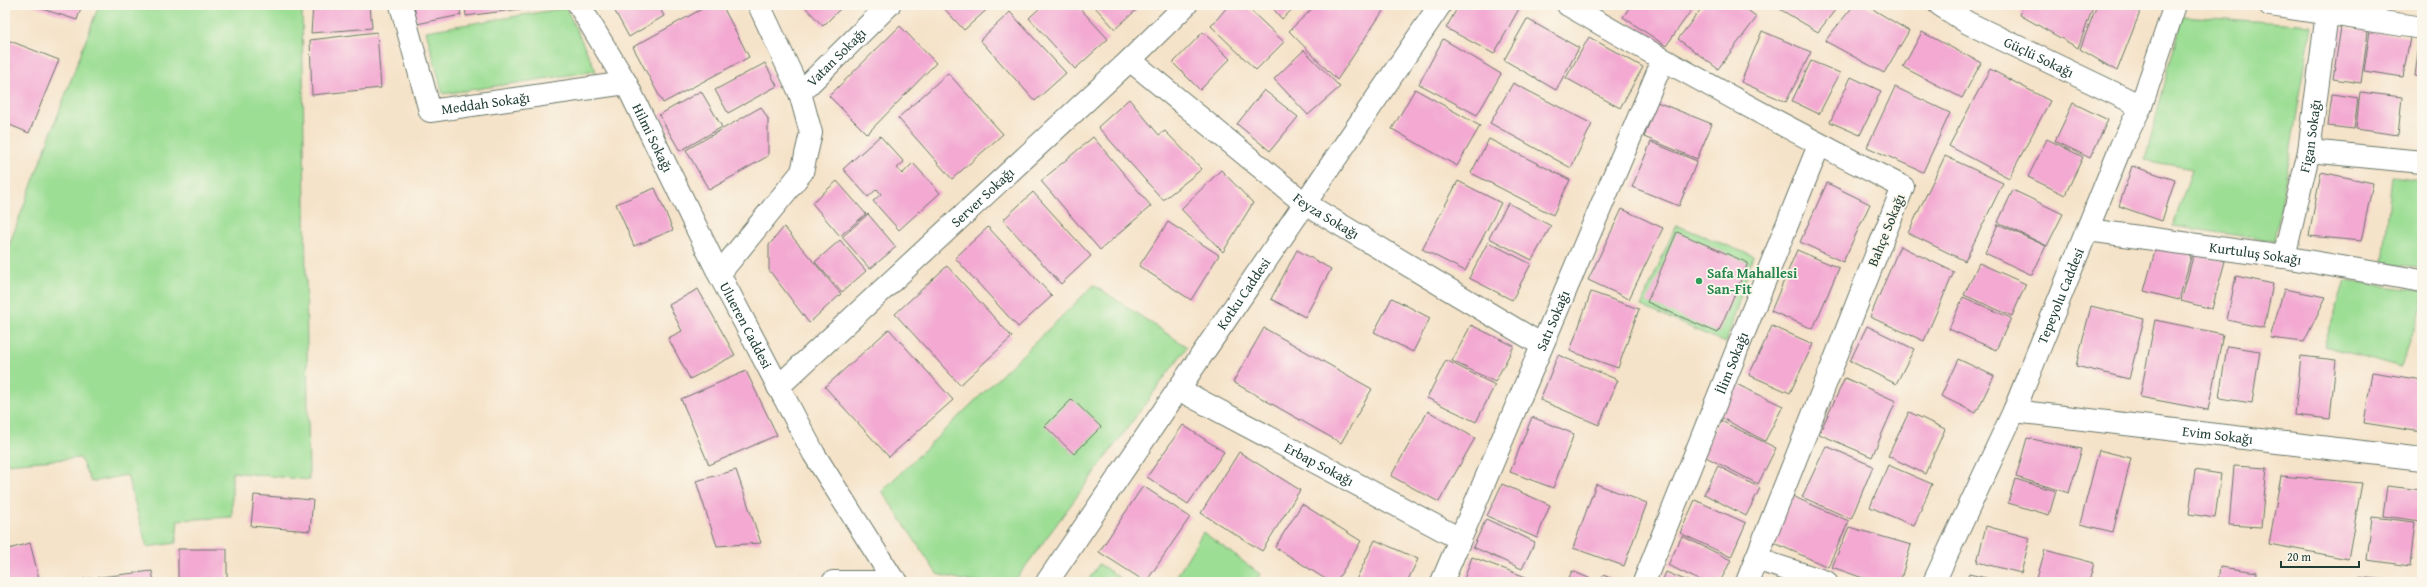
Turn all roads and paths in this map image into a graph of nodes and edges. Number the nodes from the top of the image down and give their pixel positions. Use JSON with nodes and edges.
{"nodes":[{"id":1,"x":401,"y":5,"type":"edge"},
{"id":2,"x":579,"y":5,"type":"edge"},
{"id":3,"x":759,"y":5,"type":"edge"},
{"id":4,"x":889,"y":5,"type":"edge"},
{"id":5,"x":1186,"y":5,"type":"edge"},
{"id":6,"x":1440,"y":5,"type":"edge"},
{"id":7,"x":1568,"y":5,"type":"edge"},
{"id":8,"x":1940,"y":5,"type":"edge"},
{"id":9,"x":2176,"y":5,"type":"edge"},
{"id":10,"x":2270,"y":5,"type":"edge"},
{"id":11,"x":2327,"y":14,"type":"junction"},
{"id":12,"x":2422,"y":28,"type":"edge"},
{"id":13,"x":1130,"y":60,"type":"junction"},
{"id":14,"x":1663,"y":60,"type":"junction"},
{"id":15,"x":626,"y":83,"type":"junction"},
{"id":16,"x":800,"y":93,"type":"junction"},
{"id":17,"x":2141,"y":106,"type":"junction"},
{"id":18,"x":1819,"y":145,"type":"junction"},
{"id":19,"x":2309,"y":151,"type":"junction"},
{"id":20,"x":2422,"y":162,"type":"edge"},
{"id":21,"x":1304,"y":203,"type":"junction"},
{"id":22,"x":2088,"y":230,"type":"junction"},
{"id":23,"x":2284,"y":257,"type":"junction"},
{"id":24,"x":718,"y":274,"type":"junction"},
{"id":25,"x":2422,"y":281,"type":"edge"},
{"id":26,"x":1542,"y":345,"type":"junction"},
{"id":27,"x":778,"y":387,"type":"junction"},
{"id":28,"x":1178,"y":389,"type":"junction"},
{"id":29,"x":2014,"y":411,"type":"junction"},
{"id":30,"x":2422,"y":460,"type":"edge"},
{"id":31,"x":1460,"y":539,"type":"junction"},
{"id":32,"x":1756,"y":559,"type":"junction"},
{"id":33,"x":896,"y":581,"type":"edge"},
{"id":34,"x":833,"y":582,"type":"edge"},
{"id":35,"x":1047,"y":582,"type":"edge"},
{"id":36,"x":1442,"y":582,"type":"edge"},
{"id":37,"x":1644,"y":582,"type":"edge"},
{"id":38,"x":1747,"y":582,"type":"edge"},
{"id":39,"x":1826,"y":582,"type":"edge"},
{"id":40,"x":1934,"y":582,"type":"edge"}],
"edges":[{"from":1,"to":15,"type":"street","name":"Meddah Sokağı"},
{"from":2,"to":15,"type":"street","name":"Hilmi Sokağı"},
{"from":3,"to":16,"type":"street","name":"Ulueren Caddesi"},
{"from":4,"to":16,"type":"street","name":"Vatan Sokağı"},
{"from":5,"to":13,"type":"street","name":"Server Sokağı"},
{"from":6,"to":21,"type":"street","name":"Kotku Caddesi"},
{"from":7,"to":14,"type":"street","name":"Bahçe Sokağı"},
{"from":8,"to":17,"type":"street","name":"Güçlü Sokağı"},
{"from":9,"to":17,"type":"street","name":"Tepeyolu Caddesi"},
{"from":10,"to":11,"type":"street"},
{"from":11,"to":12,"type":"street"},
{"from":11,"to":19,"type":"street","name":"Figan Sokağı"},
{"from":13,"to":21,"type":"street","name":"Feyza Sokağı"},
{"from":13,"to":27,"type":"street","name":"Server Sokağı"},
{"from":14,"to":18,"type":"street","name":"Bahçe Sokağı"},
{"from":14,"to":26,"type":"street","name":"Satı Sokağı"},
{"from":15,"to":24,"type":"street","name":"Hilmi Sokağı"},
{"from":16,"to":24,"type":"street","name":"Ulueren Caddesi"},
{"from":17,"to":22,"type":"street","name":"Tepeyolu Caddesi"},
{"from":18,"to":32,"type":"street","name":"Bahçe Sokağı"},
{"from":18,"to":37,"type":"street","name":"İlim Sokağı"},
{"from":19,"to":20,"type":"street"},
{"from":19,"to":23,"type":"street","name":"Figan Sokağı"},
{"from":21,"to":26,"type":"street","name":"Feyza Sokağı"},
{"from":21,"to":28,"type":"street","name":"Kotku Caddesi"},
{"from":22,"to":23,"type":"street","name":"Kurtuluş Sokağı"},
{"from":22,"to":29,"type":"street","name":"Tepeyolu Caddesi"},
{"from":23,"to":25,"type":"street","name":"Kurtuluş Sokağı"},
{"from":24,"to":27,"type":"street","name":"Ulueren Caddesi"},
{"from":26,"to":31,"type":"street","name":"Satı Sokağı"},
{"from":27,"to":33,"type":"street","name":"Ulueren Caddesi"},
{"from":28,"to":31,"type":"street","name":"Erbap Sokağı"},
{"from":28,"to":35,"type":"street","name":"Kotku Caddesi"},
{"from":29,"to":30,"type":"street","name":"Evim Sokağı"},
{"from":29,"to":40,"type":"street","name":"Tepeyolu Caddesi"},
{"from":31,"to":36,"type":"street","name":"Satı Sokağı"},
{"from":32,"to":38,"type":"street","name":"Bahçe Sokağı"},
{"from":32,"to":39,"type":"street"},
{"from":33,"to":34,"type":"street"}]}
